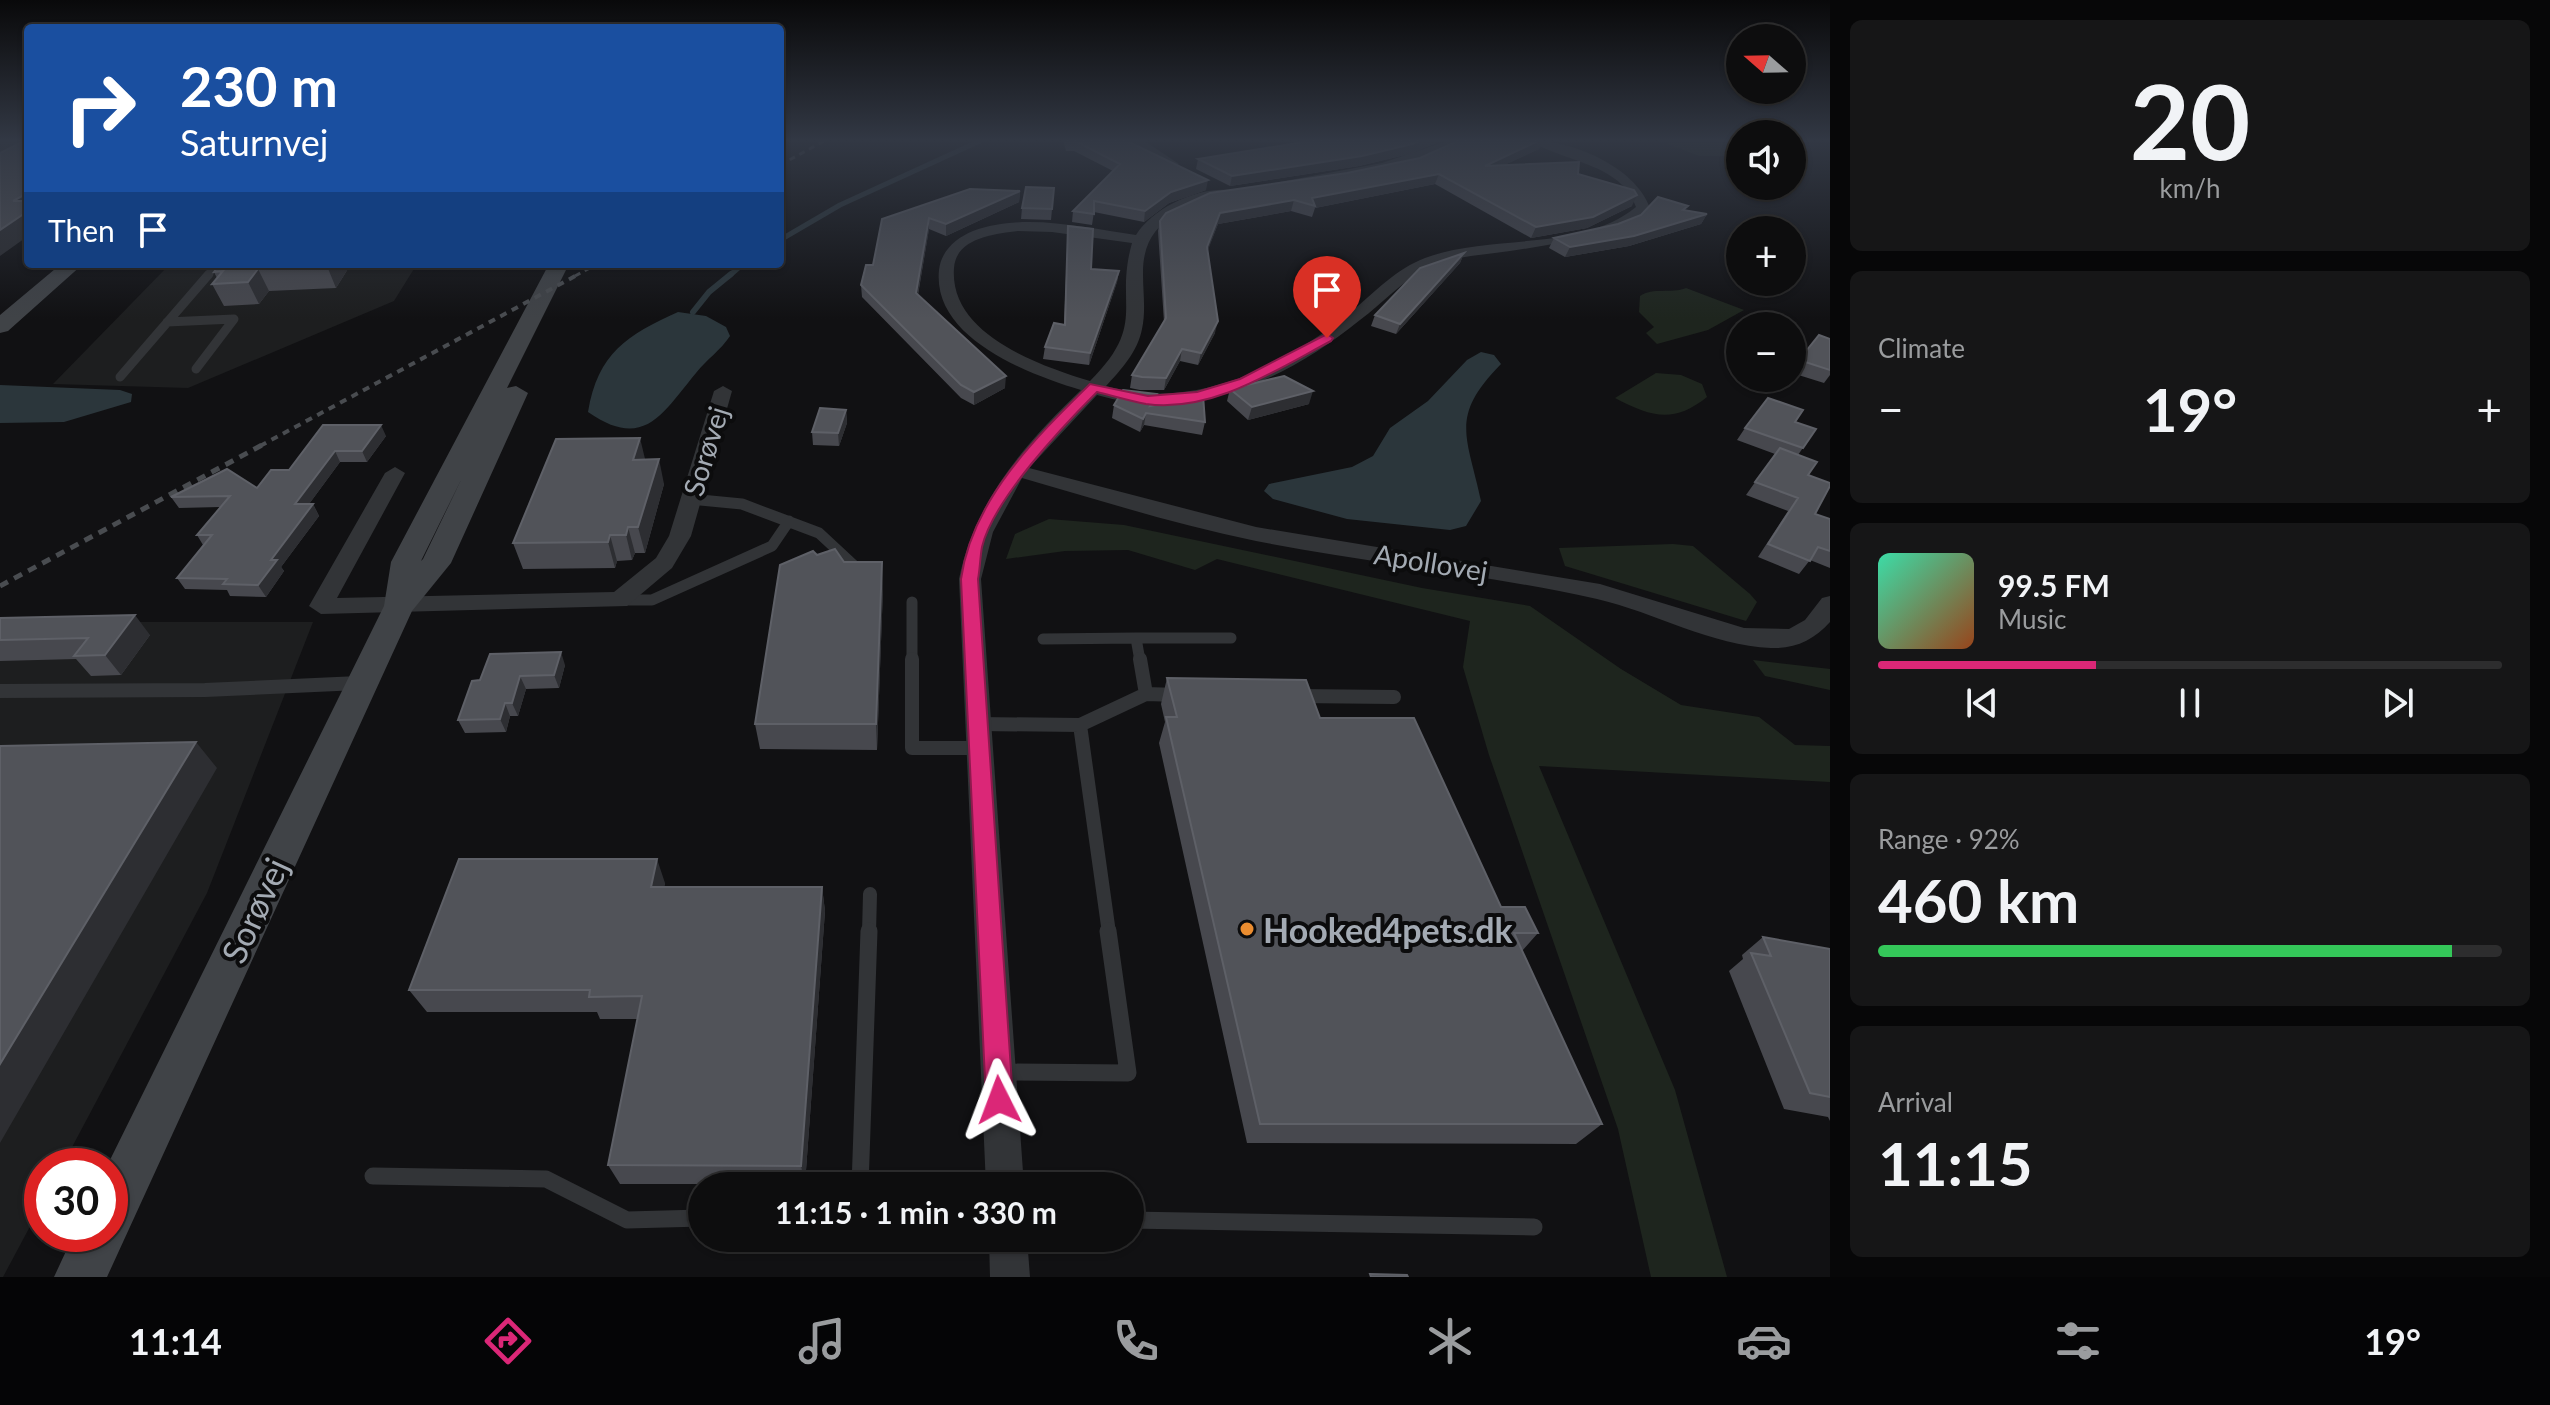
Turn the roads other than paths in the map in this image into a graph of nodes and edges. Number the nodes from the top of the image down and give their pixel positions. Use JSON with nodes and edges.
{"nodes":[{"id":1,"x":1201,"y":200,"type":"edge"},
{"id":2,"x":1642,"y":200,"type":"edge"},
{"id":3,"x":1140,"y":240,"type":"junction"},
{"id":4,"x":68,"y":268,"type":"edge"},
{"id":5,"x":214,"y":268,"type":"edge"},
{"id":6,"x":564,"y":272,"type":"edge"},
{"id":7,"x":167,"y":322,"type":"junction"},
{"id":8,"x":0,"y":326,"type":"edge"},
{"id":9,"x":196,"y":369,"type":"dead end"},
{"id":10,"x":120,"y":377,"type":"dead end"},
{"id":11,"x":1094,"y":387,"type":"junction"},
{"id":12,"x":723,"y":391,"type":"dead end"},
{"id":13,"x":1018,"y":471,"type":"junction"},
{"id":14,"x":395,"y":473,"type":"dead end"},
{"id":15,"x":690,"y":499,"type":"junction"},
{"id":16,"x":789,"y":521,"type":"junction"},
{"id":17,"x":866,"y":576,"type":"edge"},
{"id":18,"x":619,"y":600,"type":"junction"},
{"id":19,"x":912,"y":602,"type":"dead end"},
{"id":20,"x":1830,"y":604,"type":"edge"},
{"id":21,"x":399,"y":606,"type":"junction"},
{"id":22,"x":1136,"y":638,"type":"junction"},
{"id":23,"x":1231,"y":638,"type":"dead end"},
{"id":24,"x":1043,"y":639,"type":"dead end"},
{"id":25,"x":362,"y":683,"type":"junction"},
{"id":26,"x":0,"y":691,"type":"edge"},
{"id":27,"x":1146,"y":694,"type":"junction"},
{"id":28,"x":1193,"y":695,"type":"edge"},
{"id":29,"x":1286,"y":696,"type":"edge"},
{"id":30,"x":1394,"y":697,"type":"dead end"},
{"id":31,"x":978,"y":724,"type":"junction"},
{"id":32,"x":1080,"y":725,"type":"junction"},
{"id":33,"x":979,"y":748,"type":"junction"},
{"id":34,"x":870,"y":894,"type":"dead end"},
{"id":35,"x":998,"y":1072,"type":"junction"},
{"id":36,"x":860,"y":1172,"type":"edge"},
{"id":37,"x":1004,"y":1172,"type":"edge"},
{"id":38,"x":128,"y":1176,"type":"edge"},
{"id":39,"x":373,"y":1176,"type":"dead end"},
{"id":40,"x":688,"y":1218,"type":"edge"},
{"id":41,"x":1144,"y":1220,"type":"edge"},
{"id":42,"x":1534,"y":1227,"type":"dead end"},
{"id":43,"x":92,"y":1252,"type":"edge"},
{"id":44,"x":1009,"y":1252,"type":"edge"},
{"id":45,"x":80,"y":1277,"type":"edge"},
{"id":46,"x":1010,"y":1277,"type":"edge"}],
"edges":[{"from":1,"to":3,"type":"street"},
{"from":2,"to":11,"type":"street"},
{"from":3,"to":11,"type":"street"},
{"from":3,"to":11,"type":"street"},
{"from":4,"to":8,"type":"street"},
{"from":5,"to":7,"type":"lane"},
{"from":6,"to":21,"type":"street","name":"Sorøvej"},
{"from":6,"to":21,"type":"street","name":"Sorøvej"},
{"from":7,"to":9,"type":"lane"},
{"from":7,"to":10,"type":"lane"},
{"from":11,"to":13,"type":"street"},
{"from":12,"to":15,"type":"street","name":"Sorøvej"},
{"from":13,"to":20,"type":"street","name":"Apollovej"},
{"from":13,"to":31,"type":"street"},
{"from":14,"to":21,"type":"street"},
{"from":15,"to":16,"type":"lane"},
{"from":15,"to":18,"type":"street","name":"Sorøvej"},
{"from":16,"to":17,"type":"lane"},
{"from":16,"to":18,"type":"lane"},
{"from":18,"to":21,"type":"street"},
{"from":19,"to":33,"type":"lane"},
{"from":21,"to":25,"type":"street","name":"Sorøvej"},
{"from":22,"to":23,"type":"lane"},
{"from":22,"to":24,"type":"lane"},
{"from":22,"to":27,"type":"lane"},
{"from":25,"to":26,"type":"lane"},
{"from":25,"to":38,"type":"street","name":"Sorøvej"},
{"from":27,"to":28,"type":"lane"},
{"from":27,"to":32,"type":"lane"},
{"from":29,"to":30,"type":"lane"},
{"from":31,"to":32,"type":"lane"},
{"from":31,"to":33,"type":"street"},
{"from":32,"to":35,"type":"lane"},
{"from":33,"to":35,"type":"street"},
{"from":34,"to":36,"type":"lane"},
{"from":35,"to":37,"type":"street"},
{"from":39,"to":40,"type":"lane"},
{"from":41,"to":42,"type":"lane"},
{"from":43,"to":45,"type":"street"},
{"from":44,"to":46,"type":"street"}]}
